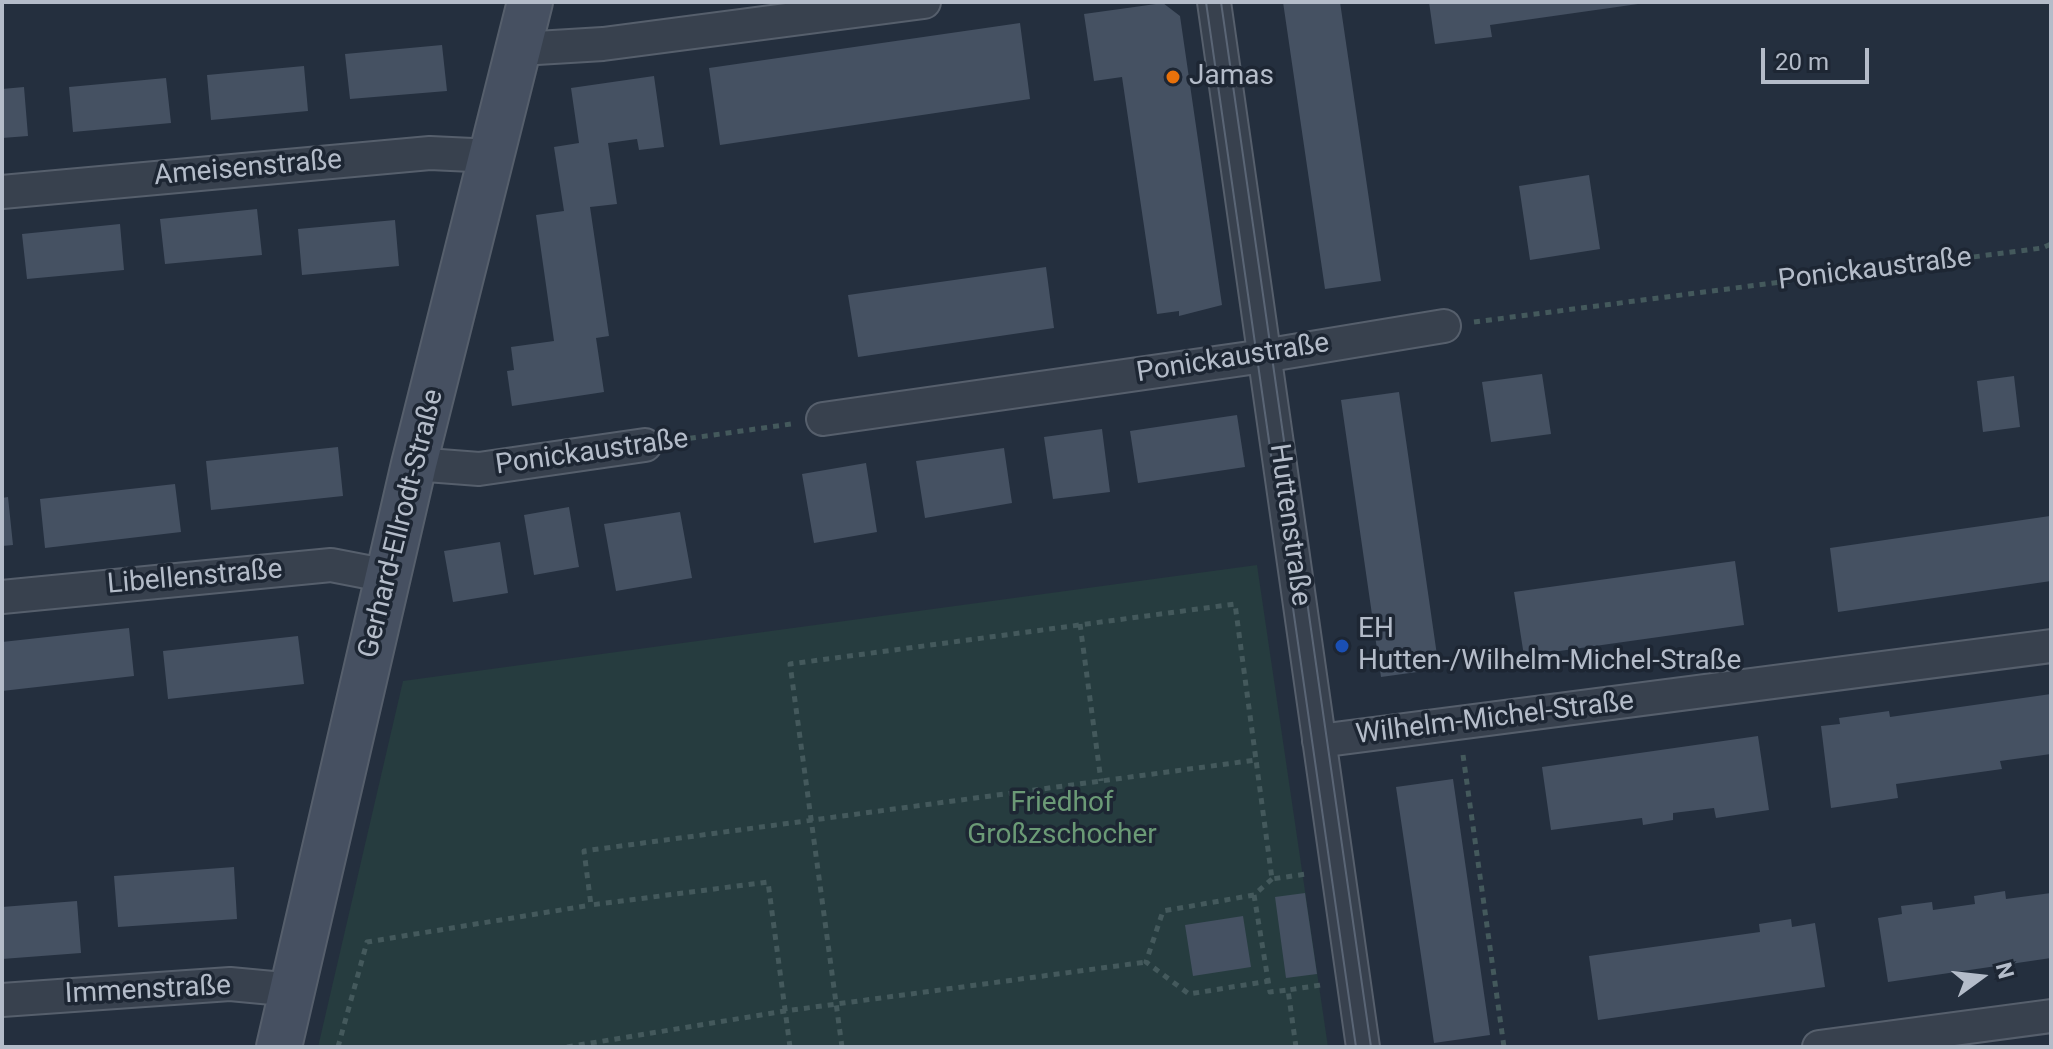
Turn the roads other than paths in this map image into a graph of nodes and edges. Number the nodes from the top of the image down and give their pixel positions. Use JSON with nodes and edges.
{"nodes":[{"id":1,"x":530,"y":2,"type":"edge"},
{"id":2,"x":924,"y":2,"type":"edge"},
{"id":3,"x":1214,"y":2,"type":"edge"},
{"id":4,"x":520,"y":49,"type":"junction"},
{"id":5,"x":494,"y":156,"type":"junction"},
{"id":6,"x":2,"y":192,"type":"edge"},
{"id":7,"x":1444,"y":326,"type":"road end"},
{"id":8,"x":1264,"y":356,"type":"junction"},
{"id":9,"x":823,"y":419,"type":"road end"},
{"id":10,"x":645,"y":445,"type":"road end"},
{"id":11,"x":414,"y":464,"type":"junction"},
{"id":12,"x":388,"y":576,"type":"junction"},
{"id":13,"x":2,"y":597,"type":"edge"},
{"id":14,"x":2051,"y":646,"type":"edge"},
{"id":15,"x":1319,"y":741,"type":"junction"},
{"id":16,"x":294,"y":990,"type":"junction"},
{"id":17,"x":2,"y":1000,"type":"edge"},
{"id":18,"x":2051,"y":1016,"type":"edge"},
{"id":19,"x":279,"y":1047,"type":"edge"},
{"id":20,"x":1363,"y":1047,"type":"edge"},
{"id":21,"x":1819,"y":1047,"type":"edge"}],
"edges":[{"from":1,"to":4,"type":"main road","name":"Gerhard-Ellrodt-Straße"},
{"from":2,"to":4,"type":"street"},
{"from":3,"to":8,"type":"street","name":"Huttenstraße"},
{"from":4,"to":5,"type":"main road","name":"Gerhard-Ellrodt-Straße"},
{"from":5,"to":6,"type":"street","name":"Ameisenstraße"},
{"from":5,"to":11,"type":"main road","name":"Gerhard-Ellrodt-Straße"},
{"from":7,"to":8,"type":"street","name":"Ponickaustraße"},
{"from":8,"to":9,"type":"street","name":"Ponickaustraße"},
{"from":8,"to":15,"type":"street","name":"Huttenstraße"},
{"from":10,"to":11,"type":"street","name":"Ponickaustraße"},
{"from":11,"to":12,"type":"main road","name":"Gerhard-Ellrodt-Straße"},
{"from":12,"to":13,"type":"street","name":"Libellenstraße"},
{"from":12,"to":16,"type":"main road","name":"Gerhard-Ellrodt-Straße"},
{"from":14,"to":15,"type":"street","name":"Wilhelm-Michel-Straße"},
{"from":15,"to":20,"type":"street","name":"Huttenstraße"},
{"from":16,"to":17,"type":"street","name":"Immenstraße"},
{"from":16,"to":19,"type":"main road","name":"Gerhard-Ellrodt-Straße"},
{"from":18,"to":21,"type":"street"}]}
